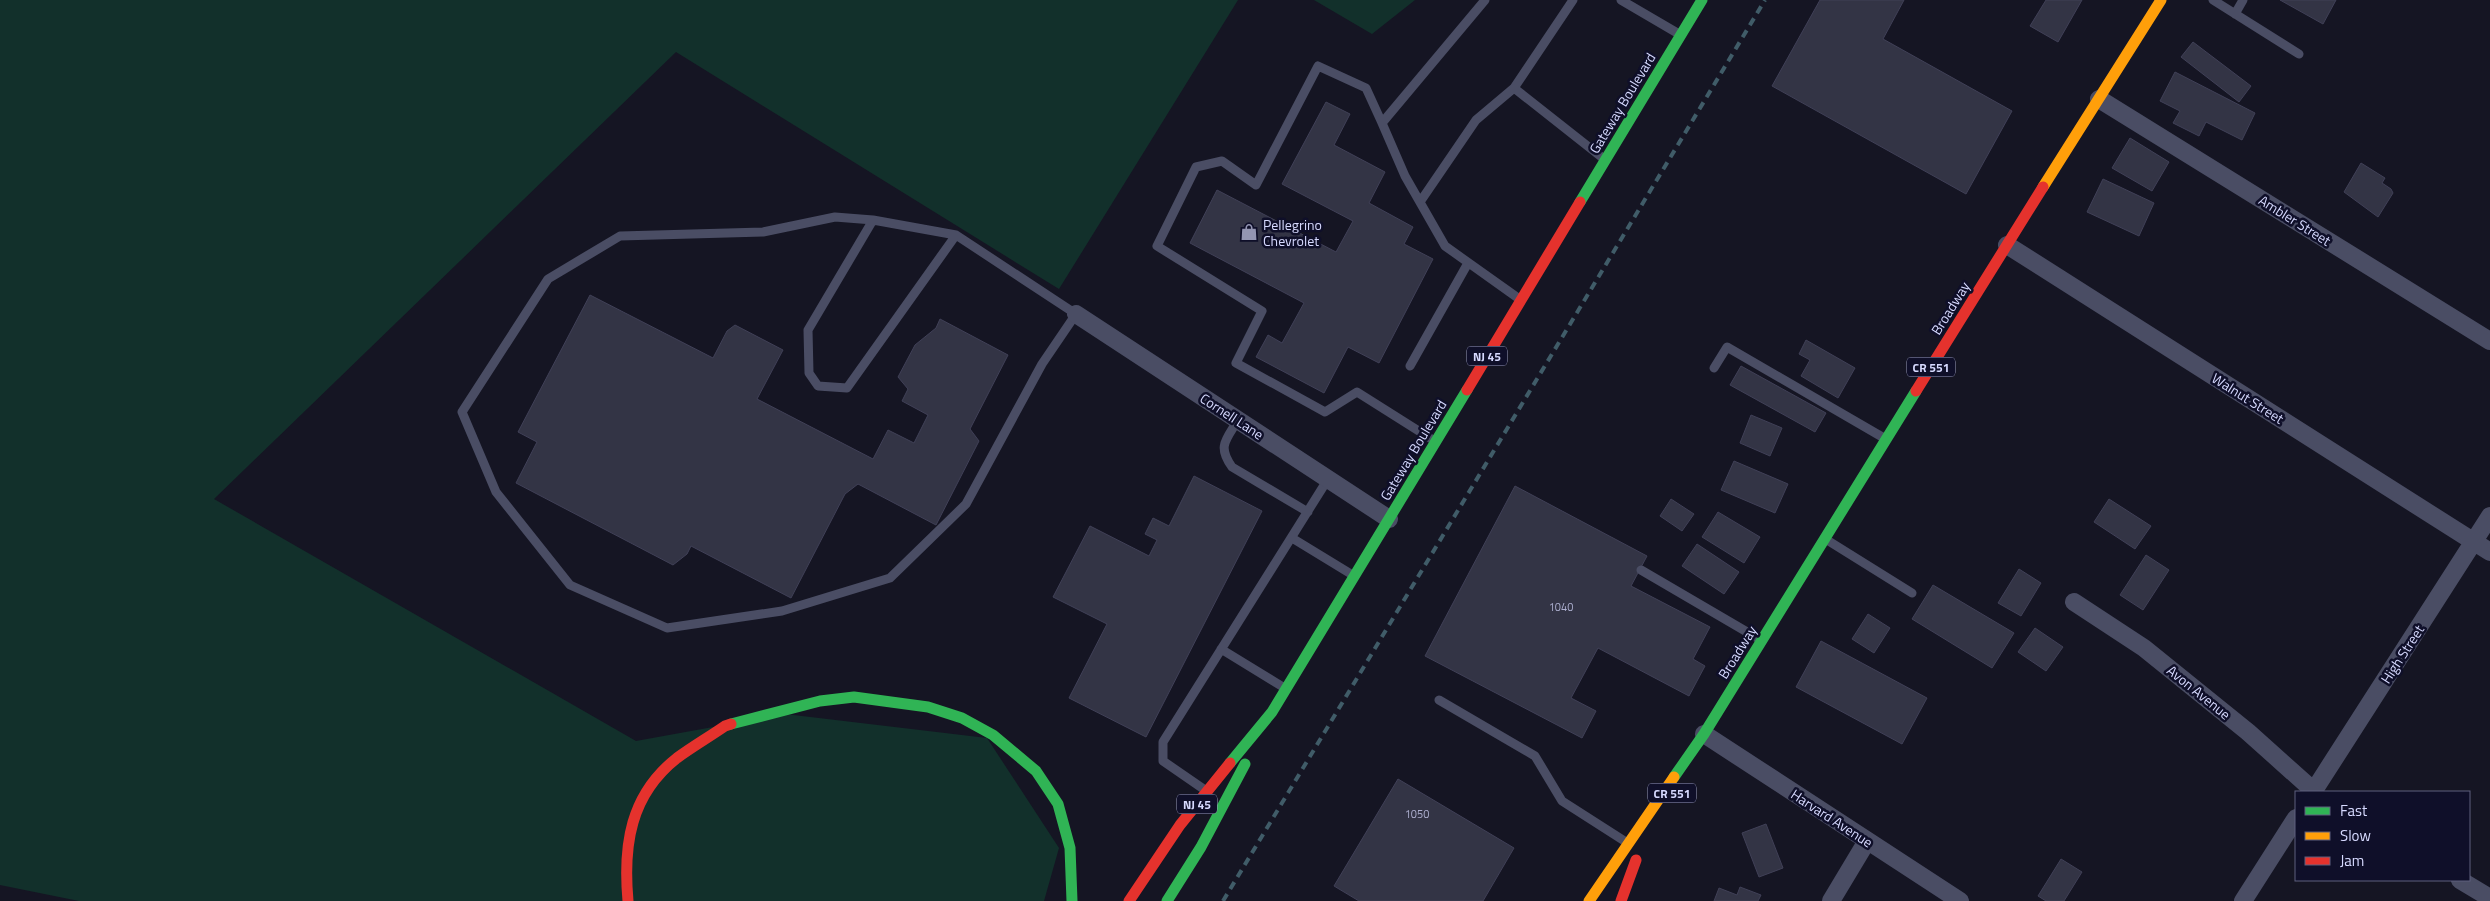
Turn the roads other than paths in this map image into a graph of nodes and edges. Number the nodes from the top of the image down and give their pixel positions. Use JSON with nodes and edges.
{"nodes":[{"id":1,"x":1484,"y":0,"type":"edge"},
{"id":2,"x":1573,"y":0,"type":"edge"},
{"id":3,"x":1621,"y":0,"type":"edge"},
{"id":4,"x":1702,"y":0,"type":"edge"},
{"id":5,"x":2161,"y":0,"type":"edge"},
{"id":6,"x":2213,"y":0,"type":"edge"},
{"id":7,"x":2243,"y":0,"type":"edge"},
{"id":8,"x":2235,"y":14,"type":"junction"},
{"id":9,"x":1681,"y":35,"type":"junction"},
{"id":10,"x":2298,"y":54,"type":"dead end"},
{"id":11,"x":1514,"y":88,"type":"junction"},
{"id":12,"x":2099,"y":99,"type":"junction"},
{"id":13,"x":1382,"y":123,"type":"junction"},
{"id":14,"x":1605,"y":160,"type":"junction"},
{"id":15,"x":1420,"y":202,"type":"junction"},
{"id":16,"x":873,"y":220,"type":"junction"},
{"id":17,"x":956,"y":235,"type":"junction"},
{"id":18,"x":2007,"y":245,"type":"junction"},
{"id":19,"x":1468,"y":263,"type":"junction"},
{"id":20,"x":1520,"y":300,"type":"junction"},
{"id":21,"x":1076,"y":314,"type":"junction"},
{"id":22,"x":2490,"y":341,"type":"edge"},
{"id":23,"x":1410,"y":366,"type":"dead end"},
{"id":24,"x":1714,"y":368,"type":"dead end"},
{"id":25,"x":1238,"y":420,"type":"junction"},
{"id":26,"x":1886,"y":440,"type":"junction"},
{"id":27,"x":1435,"y":441,"type":"junction"},
{"id":28,"x":1328,"y":479,"type":"junction"},
{"id":29,"x":1308,"y":512,"type":"junction"},
{"id":30,"x":2490,"y":516,"type":"edge"},
{"id":31,"x":1389,"y":519,"type":"junction"},
{"id":32,"x":1292,"y":538,"type":"junction"},
{"id":33,"x":1824,"y":539,"type":"junction"},
{"id":34,"x":2474,"y":542,"type":"junction"},
{"id":35,"x":2490,"y":552,"type":"edge"},
{"id":36,"x":1641,"y":570,"type":"dead end"},
{"id":37,"x":1354,"y":576,"type":"junction"},
{"id":38,"x":1912,"y":593,"type":"dead end"},
{"id":39,"x":2074,"y":602,"type":"dead end"},
{"id":40,"x":1762,"y":640,"type":"junction"},
{"id":41,"x":1221,"y":649,"type":"junction"},
{"id":42,"x":1286,"y":689,"type":"junction"},
{"id":43,"x":1439,"y":700,"type":"dead end"},
{"id":44,"x":1272,"y":712,"type":"junction"},
{"id":45,"x":1704,"y":734,"type":"junction"},
{"id":46,"x":2313,"y":791,"type":"edge"},
{"id":47,"x":2315,"y":791,"type":"edge"},
{"id":48,"x":1207,"y":792,"type":"junction"},
{"id":49,"x":2295,"y":820,"type":"edge"},
{"id":50,"x":1654,"y":826,"type":"dead end"},
{"id":51,"x":1867,"y":841,"type":"junction"},
{"id":52,"x":1636,"y":851,"type":"junction"},
{"id":53,"x":2462,"y":881,"type":"edge"},
{"id":54,"x":2490,"y":898,"type":"edge"},
{"id":55,"x":628,"y":901,"type":"edge"},
{"id":56,"x":1072,"y":901,"type":"edge"},
{"id":57,"x":1129,"y":901,"type":"edge"},
{"id":58,"x":1167,"y":901,"type":"edge"},
{"id":59,"x":1589,"y":901,"type":"edge"},
{"id":60,"x":1612,"y":901,"type":"edge"},
{"id":61,"x":1622,"y":901,"type":"edge"},
{"id":62,"x":1831,"y":901,"type":"edge"},
{"id":63,"x":1960,"y":901,"type":"edge"},
{"id":64,"x":2243,"y":901,"type":"edge"}],
"edges":[{"from":1,"to":13,"type":"lane"},
{"from":2,"to":11,"type":"lane"},
{"from":3,"to":9,"type":"lane"},
{"from":4,"to":9,"type":"main road","name":"Gateway Boulevard","number":"NJ 45"},
{"from":5,"to":12,"type":"main road","name":"Broadway","number":"CR 551"},
{"from":6,"to":8,"type":"lane"},
{"from":7,"to":8,"type":"lane"},
{"from":8,"to":10,"type":"lane"},
{"from":9,"to":14,"type":"main road","name":"Gateway Boulevard","number":"NJ 45"},
{"from":11,"to":14,"type":"lane"},
{"from":11,"to":15,"type":"lane"},
{"from":12,"to":18,"type":"main road","name":"Broadway","number":"CR 551"},
{"from":12,"to":22,"type":"street","name":"Ambler Street"},
{"from":13,"to":15,"type":"lane"},
{"from":13,"to":27,"type":"lane"},
{"from":14,"to":20,"type":"main road","name":"Gateway Boulevard","number":"NJ 45"},
{"from":15,"to":19,"type":"lane"},
{"from":16,"to":17,"type":"lane"},
{"from":16,"to":17,"type":"lane"},
{"from":16,"to":21,"type":"lane"},
{"from":17,"to":21,"type":"lane"},
{"from":18,"to":26,"type":"main road","name":"Broadway","number":"CR 551"},
{"from":18,"to":34,"type":"street","name":"Walnut Street"},
{"from":19,"to":20,"type":"lane"},
{"from":19,"to":23,"type":"lane"},
{"from":20,"to":27,"type":"main road","name":"Gateway Boulevard","number":"NJ 45"},
{"from":21,"to":25,"type":"street","name":"Cornell Lane"},
{"from":24,"to":26,"type":"lane"},
{"from":25,"to":28,"type":"street","name":"Cornell Lane"},
{"from":25,"to":29,"type":"lane"},
{"from":26,"to":33,"type":"main road","name":"Broadway","number":"CR 551"},
{"from":27,"to":31,"type":"main road","name":"Gateway Boulevard","number":"NJ 45"},
{"from":28,"to":29,"type":"lane"},
{"from":28,"to":31,"type":"street","name":"Cornell Lane"},
{"from":29,"to":32,"type":"lane"},
{"from":30,"to":34,"type":"street","name":"High Street"},
{"from":31,"to":37,"type":"main road","name":"Gateway Boulevard","number":"NJ 45"},
{"from":32,"to":37,"type":"lane"},
{"from":32,"to":41,"type":"lane"},
{"from":33,"to":38,"type":"lane"},
{"from":33,"to":40,"type":"main road","name":"Broadway","number":"CR 551"},
{"from":34,"to":35,"type":"street","name":"Walnut Street"},
{"from":34,"to":47,"type":"street","name":"High Street"},
{"from":36,"to":40,"type":"lane"},
{"from":37,"to":42,"type":"main road","name":"Gateway Boulevard","number":"NJ 45"},
{"from":39,"to":46,"type":"street","name":"Avon Avenue"},
{"from":40,"to":45,"type":"main road","name":"Broadway","number":"CR 551"},
{"from":41,"to":42,"type":"lane"},
{"from":41,"to":48,"type":"lane"},
{"from":42,"to":44,"type":"main road","name":"Gateway Boulevard","number":"NJ 45"},
{"from":43,"to":52,"type":"lane"},
{"from":44,"to":48,"type":"main road","name":"Gateway Boulevard","number":"NJ 45"},
{"from":44,"to":58,"type":"main road","number":"NJ 45"},
{"from":45,"to":50,"type":"main road","name":"Broadway","number":"CR 551"},
{"from":45,"to":51,"type":"street","name":"Harvard Avenue"},
{"from":45,"to":52,"type":"main road","name":"Broadway","number":"CR 551"},
{"from":48,"to":57,"type":"main road","name":"Gateway Boulevard","number":"NJ 45"},
{"from":49,"to":64,"type":"street"},
{"from":51,"to":62,"type":"street"},
{"from":51,"to":63,"type":"street","name":"Harvard Avenue"},
{"from":52,"to":59,"type":"main road","name":"Broadway","number":"CR 551"},
{"from":52,"to":60,"type":"main road","name":"Broadway","number":"CR 551"},
{"from":52,"to":61,"type":"main road"},
{"from":53,"to":54,"type":"street"},
{"from":55,"to":56,"type":"main road"}]}
